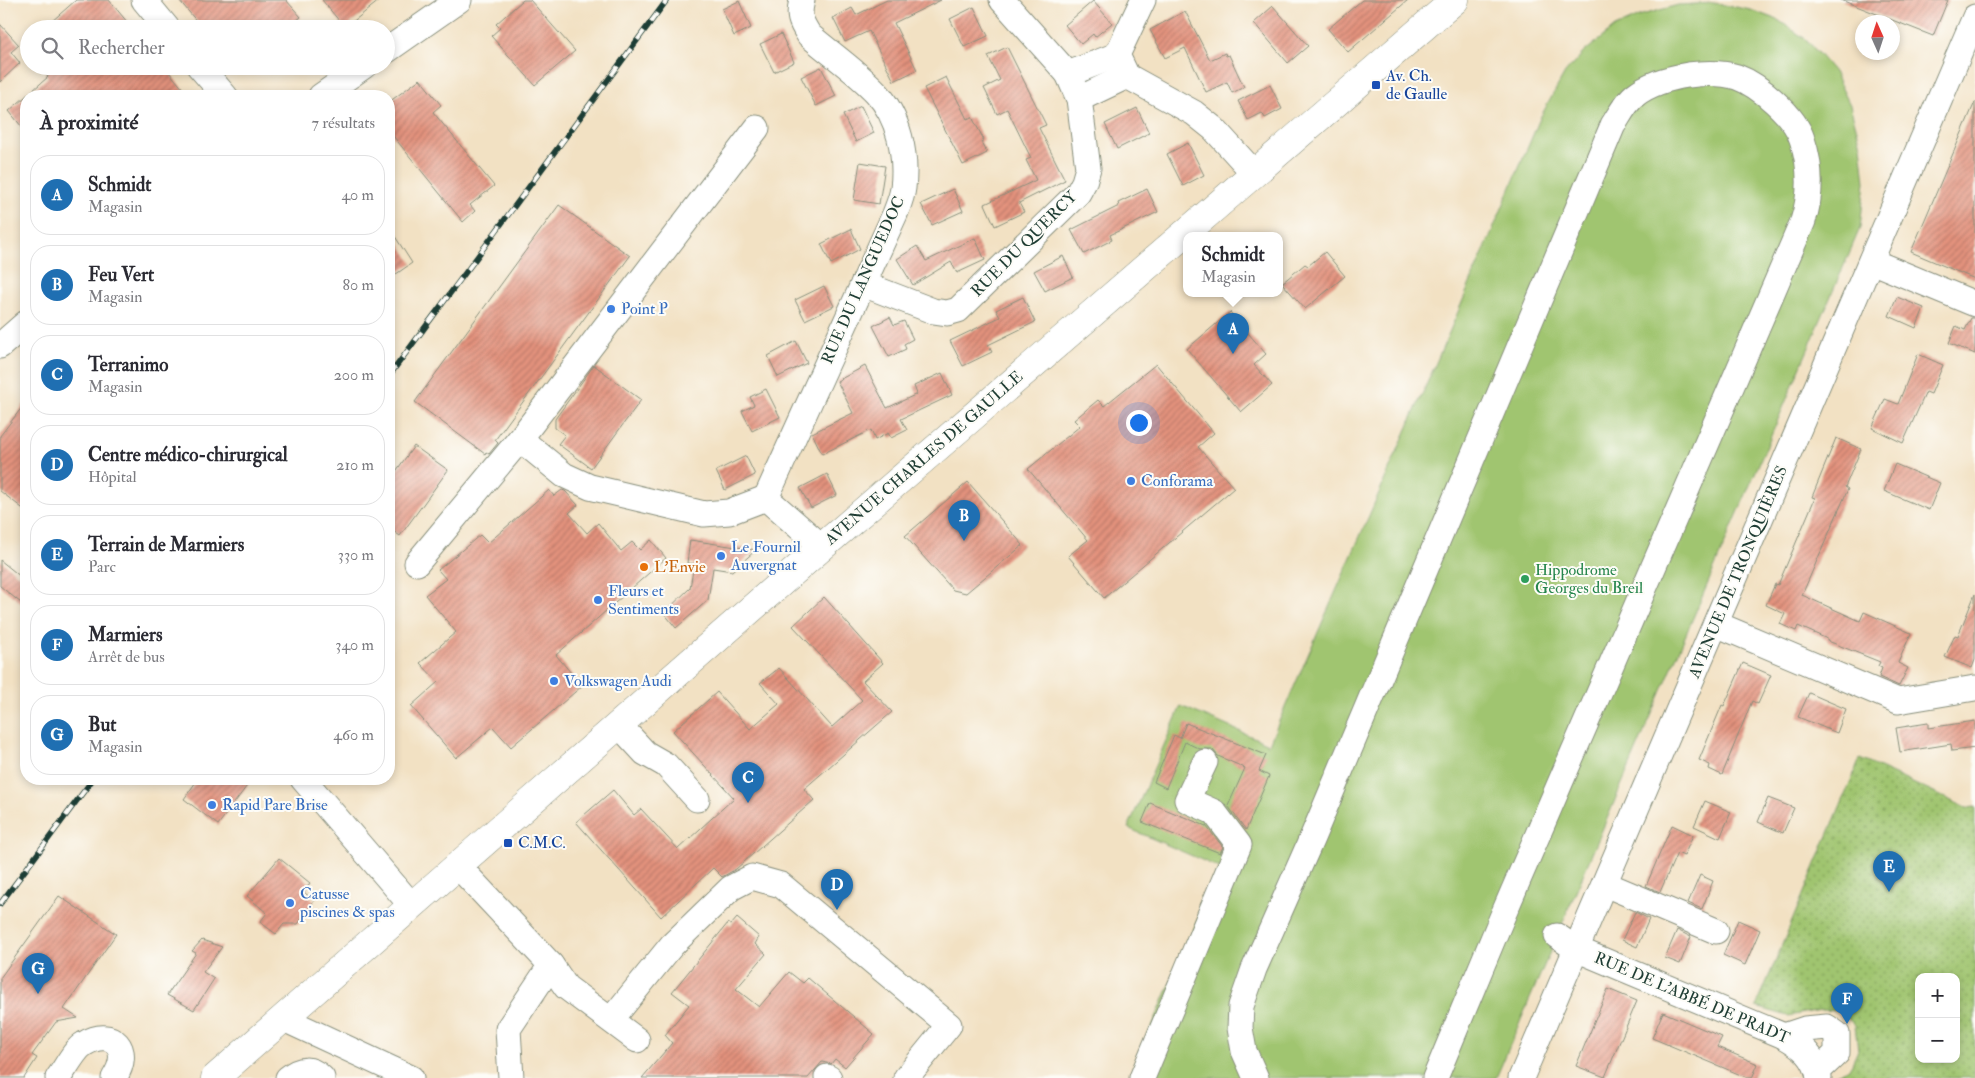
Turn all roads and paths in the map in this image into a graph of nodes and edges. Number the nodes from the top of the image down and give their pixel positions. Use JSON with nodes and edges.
{"nodes":[{"id":1,"x":144,"y":0,"type":"edge"},
{"id":2,"x":459,"y":0,"type":"edge"},
{"id":3,"x":802,"y":0,"type":"edge"},
{"id":4,"x":1002,"y":0,"type":"edge"},
{"id":5,"x":1143,"y":0,"type":"edge"},
{"id":6,"x":1455,"y":0,"type":"edge"},
{"id":7,"x":1975,"y":17,"type":"edge"},
{"id":8,"x":161,"y":20,"type":"edge"},
{"id":9,"x":395,"y":45,"type":"edge"},
{"id":10,"x":1122,"y":65,"type":"junction"},
{"id":11,"x":1068,"y":74,"type":"junction"},
{"id":12,"x":208,"y":75,"type":"edge"},
{"id":13,"x":351,"y":75,"type":"edge"},
{"id":14,"x":220,"y":90,"type":"edge"},
{"id":15,"x":330,"y":90,"type":"edge"},
{"id":16,"x":1079,"y":99,"type":"junction"},
{"id":17,"x":757,"y":128,"type":"dead end"},
{"id":18,"x":1254,"y":174,"type":"junction"},
{"id":19,"x":1187,"y":232,"type":"edge"},
{"id":20,"x":1183,"y":235,"type":"edge"},
{"id":21,"x":1871,"y":261,"type":"junction"},
{"id":22,"x":863,"y":284,"type":"junction"},
{"id":23,"x":1975,"y":304,"type":"edge"},
{"id":24,"x":20,"y":328,"type":"edge"},
{"id":25,"x":0,"y":346,"type":"edge"},
{"id":26,"x":520,"y":438,"type":"junction"},
{"id":27,"x":766,"y":498,"type":"junction"},
{"id":28,"x":822,"y":546,"type":"junction"},
{"id":29,"x":417,"y":563,"type":"dead end"},
{"id":30,"x":1716,"y":624,"type":"junction"},
{"id":31,"x":1975,"y":688,"type":"edge"},
{"id":32,"x":619,"y":725,"type":"junction"},
{"id":33,"x":1205,"y":762,"type":"dead end"},
{"id":34,"x":309,"y":785,"type":"edge"},
{"id":35,"x":697,"y":799,"type":"dead end"},
{"id":36,"x":458,"y":866,"type":"junction"},
{"id":37,"x":1605,"y":884,"type":"junction"},
{"id":38,"x":412,"y":906,"type":"junction"},
{"id":39,"x":1716,"y":931,"type":"dead end"},
{"id":40,"x":1567,"y":942,"type":"junction"},
{"id":41,"x":551,"y":965,"type":"junction"},
{"id":42,"x":284,"y":1019,"type":"junction"},
{"id":43,"x":611,"y":1020,"type":"junction"},
{"id":44,"x":1784,"y":1036,"type":"junction"},
{"id":45,"x":637,"y":1040,"type":"dead end"},
{"id":46,"x":1819,"y":1074,"type":"edge"},
{"id":47,"x":58,"y":1078,"type":"edge"},
{"id":48,"x":114,"y":1078,"type":"edge"},
{"id":49,"x":216,"y":1078,"type":"edge"},
{"id":50,"x":288,"y":1078,"type":"edge"},
{"id":51,"x":322,"y":1078,"type":"edge"},
{"id":52,"x":411,"y":1078,"type":"edge"},
{"id":53,"x":512,"y":1078,"type":"edge"},
{"id":54,"x":906,"y":1078,"type":"edge"},
{"id":55,"x":1142,"y":1078,"type":"edge"},
{"id":56,"x":1256,"y":1078,"type":"edge"},
{"id":57,"x":1435,"y":1078,"type":"edge"},
{"id":58,"x":1521,"y":1078,"type":"edge"}],
"edges":[{"from":1,"to":8,"type":"street"},
{"from":2,"to":9,"type":"street"},
{"from":3,"to":22,"type":"street","name":"RUE DU LANGUEDOC"},
{"from":4,"to":11,"type":"street"},
{"from":5,"to":10,"type":"street"},
{"from":6,"to":18,"type":"main road","name":"AVENUE CHARLES DE GAULLE"},
{"from":7,"to":21,"type":"street","name":"AVENUE DE TRONQUIÈRES"},
{"from":10,"to":11,"type":"street"},
{"from":10,"to":16,"type":"street"},
{"from":10,"to":18,"type":"street"},
{"from":11,"to":16,"type":"street"},
{"from":12,"to":14,"type":"street"},
{"from":13,"to":15,"type":"street"},
{"from":16,"to":22,"type":"street","name":"RUE DU QUERCY"},
{"from":17,"to":26,"type":"street"},
{"from":18,"to":19,"type":"main road","name":"AVENUE CHARLES DE GAULLE"},
{"from":20,"to":28,"type":"main road","name":"AVENUE CHARLES DE GAULLE"},
{"from":21,"to":23,"type":"street"},
{"from":21,"to":30,"type":"street","name":"AVENUE DE TRONQUIÈRES"},
{"from":22,"to":27,"type":"street","name":"RUE DU LANGUEDOC"},
{"from":24,"to":25,"type":"street"},
{"from":26,"to":27,"type":"street"},
{"from":26,"to":29,"type":"street"},
{"from":27,"to":28,"type":"street"},
{"from":28,"to":32,"type":"main road","name":"AVENUE CHARLES DE GAULLE"},
{"from":30,"to":31,"type":"street"},
{"from":30,"to":37,"type":"street","name":"AVENUE DE TRONQUIÈRES"},
{"from":32,"to":35,"type":"street"},
{"from":32,"to":36,"type":"main road","name":"AVENUE CHARLES DE GAULLE"},
{"from":33,"to":55,"type":"street"},
{"from":34,"to":38,"type":"street"},
{"from":36,"to":38,"type":"main road","name":"AVENUE CHARLES DE GAULLE"},
{"from":36,"to":41,"type":"street"},
{"from":37,"to":39,"type":"street"},
{"from":37,"to":40,"type":"street","name":"AVENUE DE TRONQUIÈRES"},
{"from":38,"to":42,"type":"main road","name":"AVENUE CHARLES DE GAULLE"},
{"from":40,"to":44,"type":"street","name":"RUE DE L'ABBÉ DE PRADT"},
{"from":40,"to":58,"type":"street","name":"AVENUE DE TRONQUIÈRES"},
{"from":41,"to":43,"type":"street"},
{"from":41,"to":53,"type":"street"},
{"from":42,"to":49,"type":"main road","name":"AVENUE CHARLES DE GAULLE"},
{"from":42,"to":52,"type":"street"},
{"from":43,"to":45,"type":"street"},
{"from":43,"to":54,"type":"street"},
{"from":44,"to":46,"type":"street","name":"RUE DE L'ABBÉ DE PRADT"},
{"from":44,"to":46,"type":"street"},
{"from":47,"to":48,"type":"street"},
{"from":50,"to":51,"type":"street"},
{"from":56,"to":57,"type":"street"}]}
